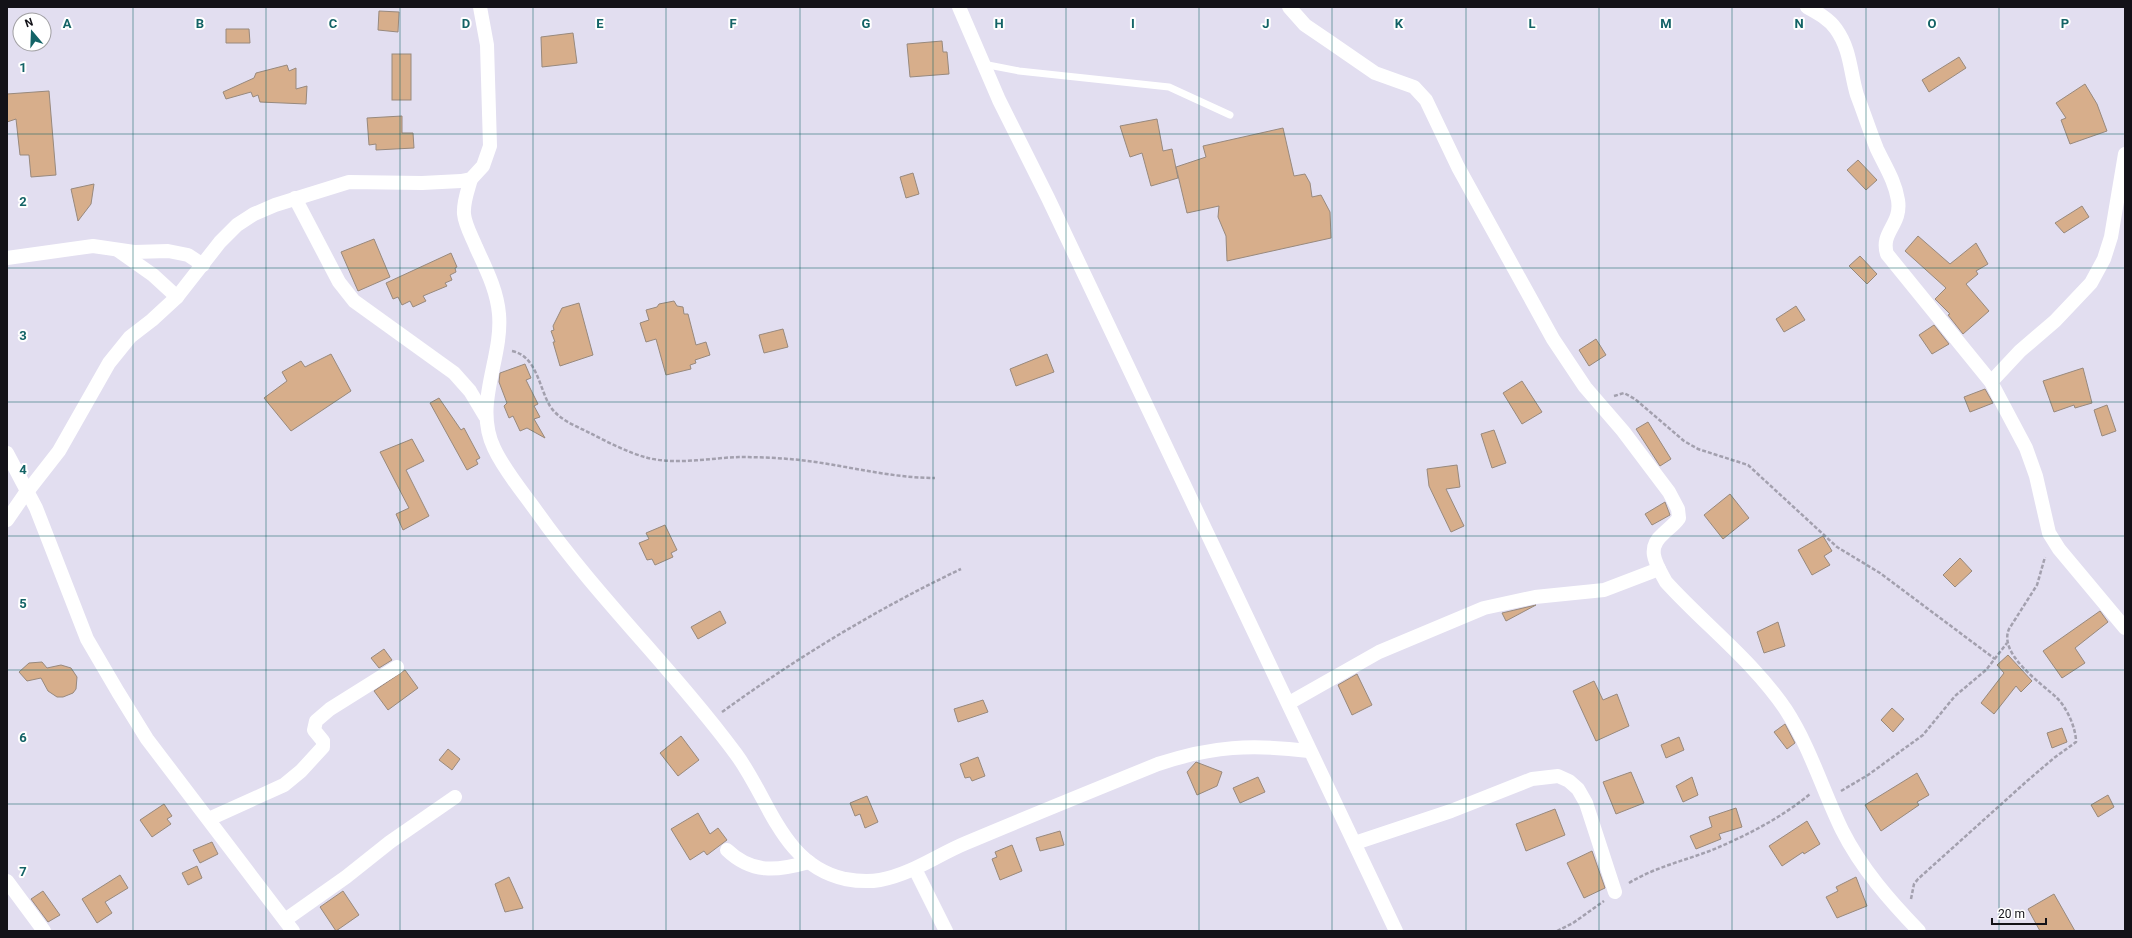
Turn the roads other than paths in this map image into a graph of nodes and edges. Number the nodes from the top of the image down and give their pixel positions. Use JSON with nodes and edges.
{"nodes":[{"id":1,"x":480,"y":7,"type":"edge"},
{"id":2,"x":959,"y":7,"type":"edge"},
{"id":3,"x":1289,"y":7,"type":"edge"},
{"id":4,"x":1807,"y":7,"type":"edge"},
{"id":5,"x":982,"y":64,"type":"junction"},
{"id":6,"x":1230,"y":115,"type":"dead end"},
{"id":7,"x":2125,"y":154,"type":"edge"},
{"id":8,"x":471,"y":179,"type":"junction"},
{"id":9,"x":295,"y":198,"type":"junction"},
{"id":10,"x":117,"y":249,"type":"junction"},
{"id":11,"x":7,"y":258,"type":"edge"},
{"id":12,"x":203,"y":265,"type":"junction"},
{"id":13,"x":177,"y":297,"type":"junction"},
{"id":14,"x":1991,"y":382,"type":"junction"},
{"id":15,"x":485,"y":416,"type":"junction"},
{"id":16,"x":7,"y":453,"type":"edge"},
{"id":17,"x":27,"y":491,"type":"junction"},
{"id":18,"x":7,"y":520,"type":"edge"},
{"id":19,"x":1659,"y":569,"type":"junction"},
{"id":20,"x":2125,"y":628,"type":"edge"},
{"id":21,"x":397,"y":667,"type":"dead end"},
{"id":22,"x":1289,"y":703,"type":"junction"},
{"id":23,"x":1309,"y":751,"type":"junction"},
{"id":24,"x":455,"y":797,"type":"dead end"},
{"id":25,"x":209,"y":818,"type":"junction"},
{"id":26,"x":1355,"y":843,"type":"junction"},
{"id":27,"x":727,"y":850,"type":"dead end"},
{"id":28,"x":809,"y":862,"type":"junction"},
{"id":29,"x":915,"y":869,"type":"junction"},
{"id":30,"x":7,"y":882,"type":"edge"},
{"id":31,"x":1615,"y":892,"type":"road end"},
{"id":32,"x":289,"y":925,"type":"edge"},
{"id":33,"x":44,"y":931,"type":"edge"},
{"id":34,"x":946,"y":931,"type":"edge"},
{"id":35,"x":1396,"y":931,"type":"edge"},
{"id":36,"x":1919,"y":931,"type":"edge"}],
"edges":[{"from":1,"to":8,"type":"street"},
{"from":2,"to":5,"type":"street"},
{"from":3,"to":19,"type":"street"},
{"from":4,"to":14,"type":"street"},
{"from":5,"to":6,"type":"lane"},
{"from":5,"to":22,"type":"street"},
{"from":7,"to":14,"type":"street"},
{"from":8,"to":9,"type":"street"},
{"from":8,"to":15,"type":"street"},
{"from":9,"to":12,"type":"street"},
{"from":9,"to":15,"type":"street"},
{"from":10,"to":11,"type":"street"},
{"from":10,"to":12,"type":"street"},
{"from":10,"to":13,"type":"street"},
{"from":12,"to":13,"type":"street"},
{"from":13,"to":17,"type":"street"},
{"from":14,"to":20,"type":"street"},
{"from":15,"to":28,"type":"street"},
{"from":16,"to":17,"type":"street"},
{"from":17,"to":18,"type":"street"},
{"from":17,"to":25,"type":"street"},
{"from":19,"to":22,"type":"street"},
{"from":19,"to":36,"type":"street"},
{"from":21,"to":25,"type":"street"},
{"from":22,"to":23,"type":"street"},
{"from":23,"to":26,"type":"street"},
{"from":23,"to":29,"type":"street"},
{"from":24,"to":32,"type":"street"},
{"from":25,"to":32,"type":"street"},
{"from":26,"to":31,"type":"street"},
{"from":26,"to":35,"type":"street"},
{"from":27,"to":28,"type":"street"},
{"from":28,"to":29,"type":"street"},
{"from":29,"to":34,"type":"street"},
{"from":30,"to":33,"type":"street"}]}
